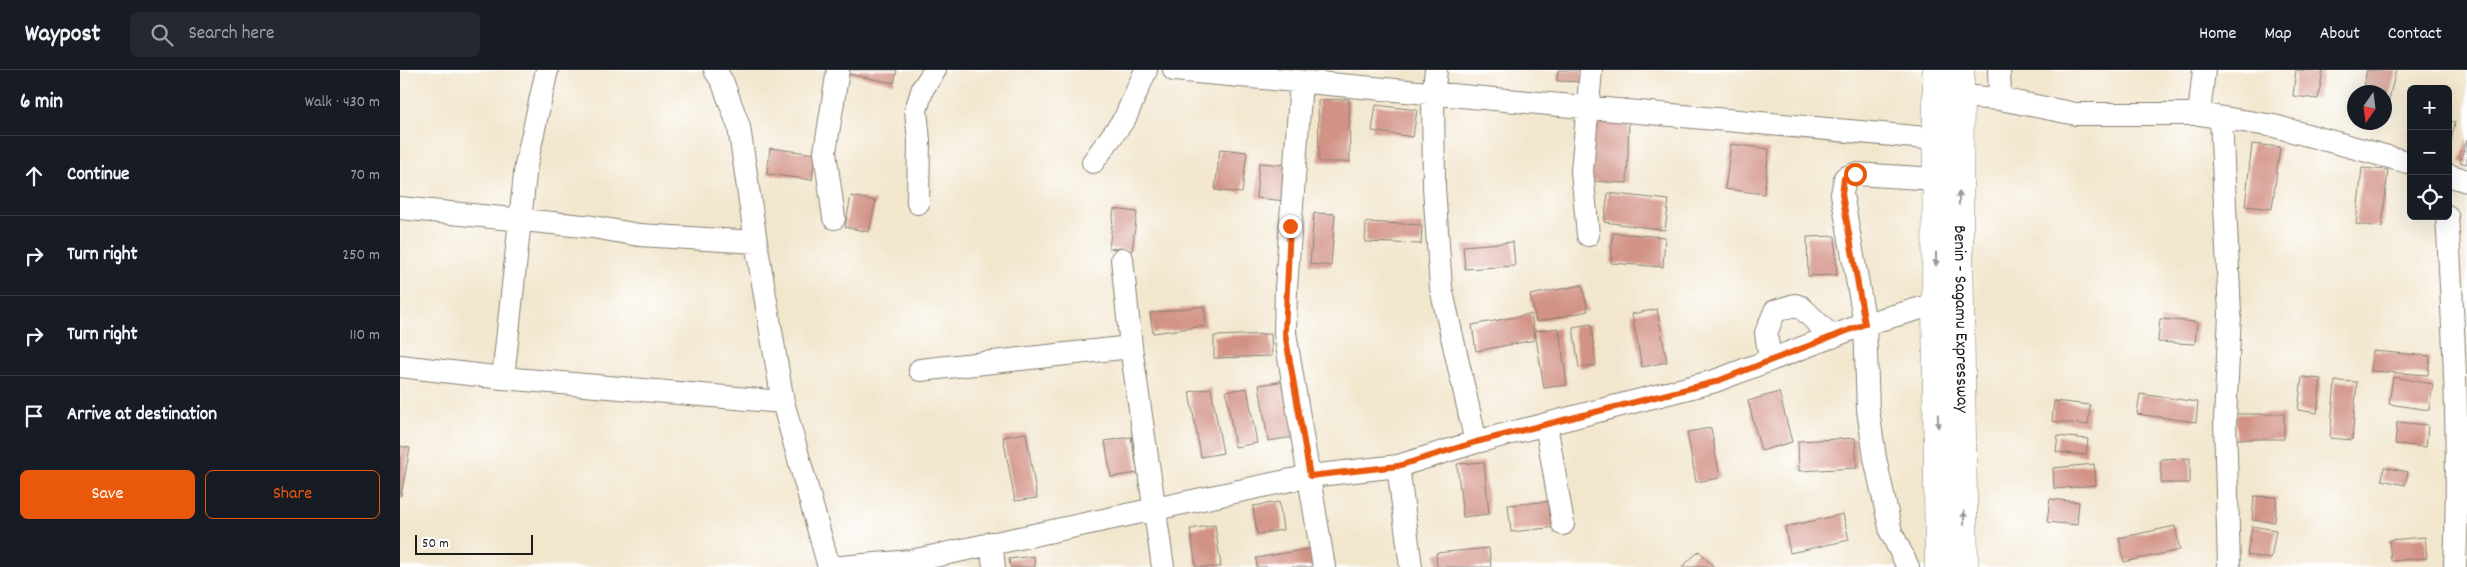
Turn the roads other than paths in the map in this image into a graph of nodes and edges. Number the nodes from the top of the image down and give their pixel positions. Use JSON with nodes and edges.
{"nodes":[{"id":1,"x":547,"y":70,"type":"edge"},
{"id":2,"x":715,"y":70,"type":"edge"},
{"id":3,"x":838,"y":70,"type":"edge"},
{"id":4,"x":935,"y":70,"type":"edge"},
{"id":5,"x":1146,"y":70,"type":"edge"},
{"id":6,"x":1174,"y":70,"type":"edge"},
{"id":7,"x":1436,"y":70,"type":"edge"},
{"id":8,"x":1591,"y":70,"type":"edge"},
{"id":9,"x":1937,"y":70,"type":"edge"},
{"id":10,"x":1999,"y":70,"type":"edge"},
{"id":11,"x":2204,"y":70,"type":"edge"},
{"id":12,"x":1301,"y":82,"type":"junction"},
{"id":13,"x":1960,"y":83,"type":"edge"},
{"id":14,"x":1434,"y":95,"type":"junction"},
{"id":15,"x":2000,"y":99,"type":"junction"},
{"id":16,"x":1589,"y":106,"type":"junction"},
{"id":17,"x":2199,"y":114,"type":"junction"},
{"id":18,"x":2221,"y":118,"type":"junction"},
{"id":19,"x":1937,"y":139,"type":"junction"},
{"id":20,"x":1093,"y":162,"type":"dead end"},
{"id":21,"x":2407,"y":162,"type":"edge"},
{"id":22,"x":2452,"y":176,"type":"edge"},
{"id":23,"x":1937,"y":178,"type":"junction"},
{"id":24,"x":2467,"y":181,"type":"edge"},
{"id":25,"x":918,"y":203,"type":"dead end"},
{"id":26,"x":400,"y":208,"type":"edge"},
{"id":27,"x":834,"y":218,"type":"dead end"},
{"id":28,"x":519,"y":220,"type":"junction"},
{"id":29,"x":2447,"y":220,"type":"edge"},
{"id":30,"x":1588,"y":235,"type":"dead end"},
{"id":31,"x":756,"y":242,"type":"junction"},
{"id":32,"x":1122,"y":259,"type":"dead end"},
{"id":33,"x":1936,"y":304,"type":"junction"},
{"id":34,"x":1865,"y":324,"type":"junction"},
{"id":35,"x":1832,"y":337,"type":"junction"},
{"id":36,"x":1131,"y":347,"type":"junction"},
{"id":37,"x":1770,"y":360,"type":"junction"},
{"id":38,"x":400,"y":366,"type":"edge"},
{"id":39,"x":920,"y":370,"type":"dead end"},
{"id":40,"x":503,"y":378,"type":"junction"},
{"id":41,"x":784,"y":402,"type":"junction"},
{"id":42,"x":2462,"y":407,"type":"edge"},
{"id":43,"x":1546,"y":424,"type":"junction"},
{"id":44,"x":1476,"y":442,"type":"junction"},
{"id":45,"x":1398,"y":466,"type":"junction"},
{"id":46,"x":1310,"y":476,"type":"junction"},
{"id":47,"x":1155,"y":507,"type":"junction"},
{"id":48,"x":1563,"y":524,"type":"dead end"},
{"id":49,"x":991,"y":543,"type":"junction"},
{"id":50,"x":881,"y":565,"type":"edge"},
{"id":51,"x":828,"y":567,"type":"edge"},
{"id":52,"x":841,"y":567,"type":"edge"},
{"id":53,"x":994,"y":567,"type":"edge"},
{"id":54,"x":1163,"y":567,"type":"edge"},
{"id":55,"x":1324,"y":567,"type":"edge"},
{"id":56,"x":1411,"y":567,"type":"edge"},
{"id":57,"x":1908,"y":567,"type":"edge"},
{"id":58,"x":1940,"y":567,"type":"edge"},
{"id":59,"x":1964,"y":567,"type":"edge"},
{"id":60,"x":2229,"y":567,"type":"edge"},
{"id":61,"x":2455,"y":567,"type":"edge"}],
"edges":[{"from":1,"to":28,"type":"street"},
{"from":2,"to":31,"type":"street"},
{"from":3,"to":27,"type":"street"},
{"from":4,"to":25,"type":"street"},
{"from":5,"to":20,"type":"street"},
{"from":6,"to":12,"type":"street"},
{"from":7,"to":14,"type":"street"},
{"from":8,"to":16,"type":"street"},
{"from":9,"to":19,"type":"highway"},
{"from":10,"to":15,"type":"street"},
{"from":11,"to":17,"type":"street"},
{"from":12,"to":14,"type":"street"},
{"from":12,"to":46,"type":"street"},
{"from":13,"to":15,"type":"street"},
{"from":59,"to":13,"type":"highway","name":"Benin - Sagamu Expressway","one_way":true},
{"from":14,"to":16,"type":"street"},
{"from":14,"to":44,"type":"street"},
{"from":15,"to":17,"type":"street"},
{"from":16,"to":19,"type":"street"},
{"from":16,"to":30,"type":"street"},
{"from":17,"to":18,"type":"street"},
{"from":18,"to":21,"type":"street"},
{"from":18,"to":60,"type":"street"},
{"from":19,"to":23,"type":"highway"},
{"from":22,"to":24,"type":"street"},
{"from":23,"to":33,"type":"highway","one_way":true},
{"from":23,"to":34,"type":"street"},
{"from":26,"to":28,"type":"street"},
{"from":28,"to":31,"type":"street"},
{"from":28,"to":40,"type":"street"},
{"from":29,"to":42,"type":"street"},
{"from":31,"to":41,"type":"street"},
{"from":32,"to":36,"type":"street"},
{"from":33,"to":34,"type":"street"},
{"from":33,"to":58,"type":"highway","one_way":true},
{"from":34,"to":35,"type":"street"},
{"from":34,"to":57,"type":"street"},
{"from":35,"to":37,"type":"street"},
{"from":35,"to":37,"type":"street"},
{"from":36,"to":39,"type":"street"},
{"from":36,"to":47,"type":"street"},
{"from":37,"to":43,"type":"street"},
{"from":38,"to":40,"type":"street"},
{"from":40,"to":41,"type":"street"},
{"from":41,"to":51,"type":"street"},
{"from":42,"to":61,"type":"street"},
{"from":43,"to":44,"type":"street"},
{"from":43,"to":48,"type":"street"},
{"from":44,"to":45,"type":"street"},
{"from":45,"to":46,"type":"street"},
{"from":45,"to":56,"type":"street"},
{"from":46,"to":47,"type":"street"},
{"from":46,"to":55,"type":"street"},
{"from":47,"to":49,"type":"street"},
{"from":47,"to":54,"type":"street"},
{"from":49,"to":50,"type":"street"},
{"from":49,"to":53,"type":"street"},
{"from":50,"to":52,"type":"street"}]}
